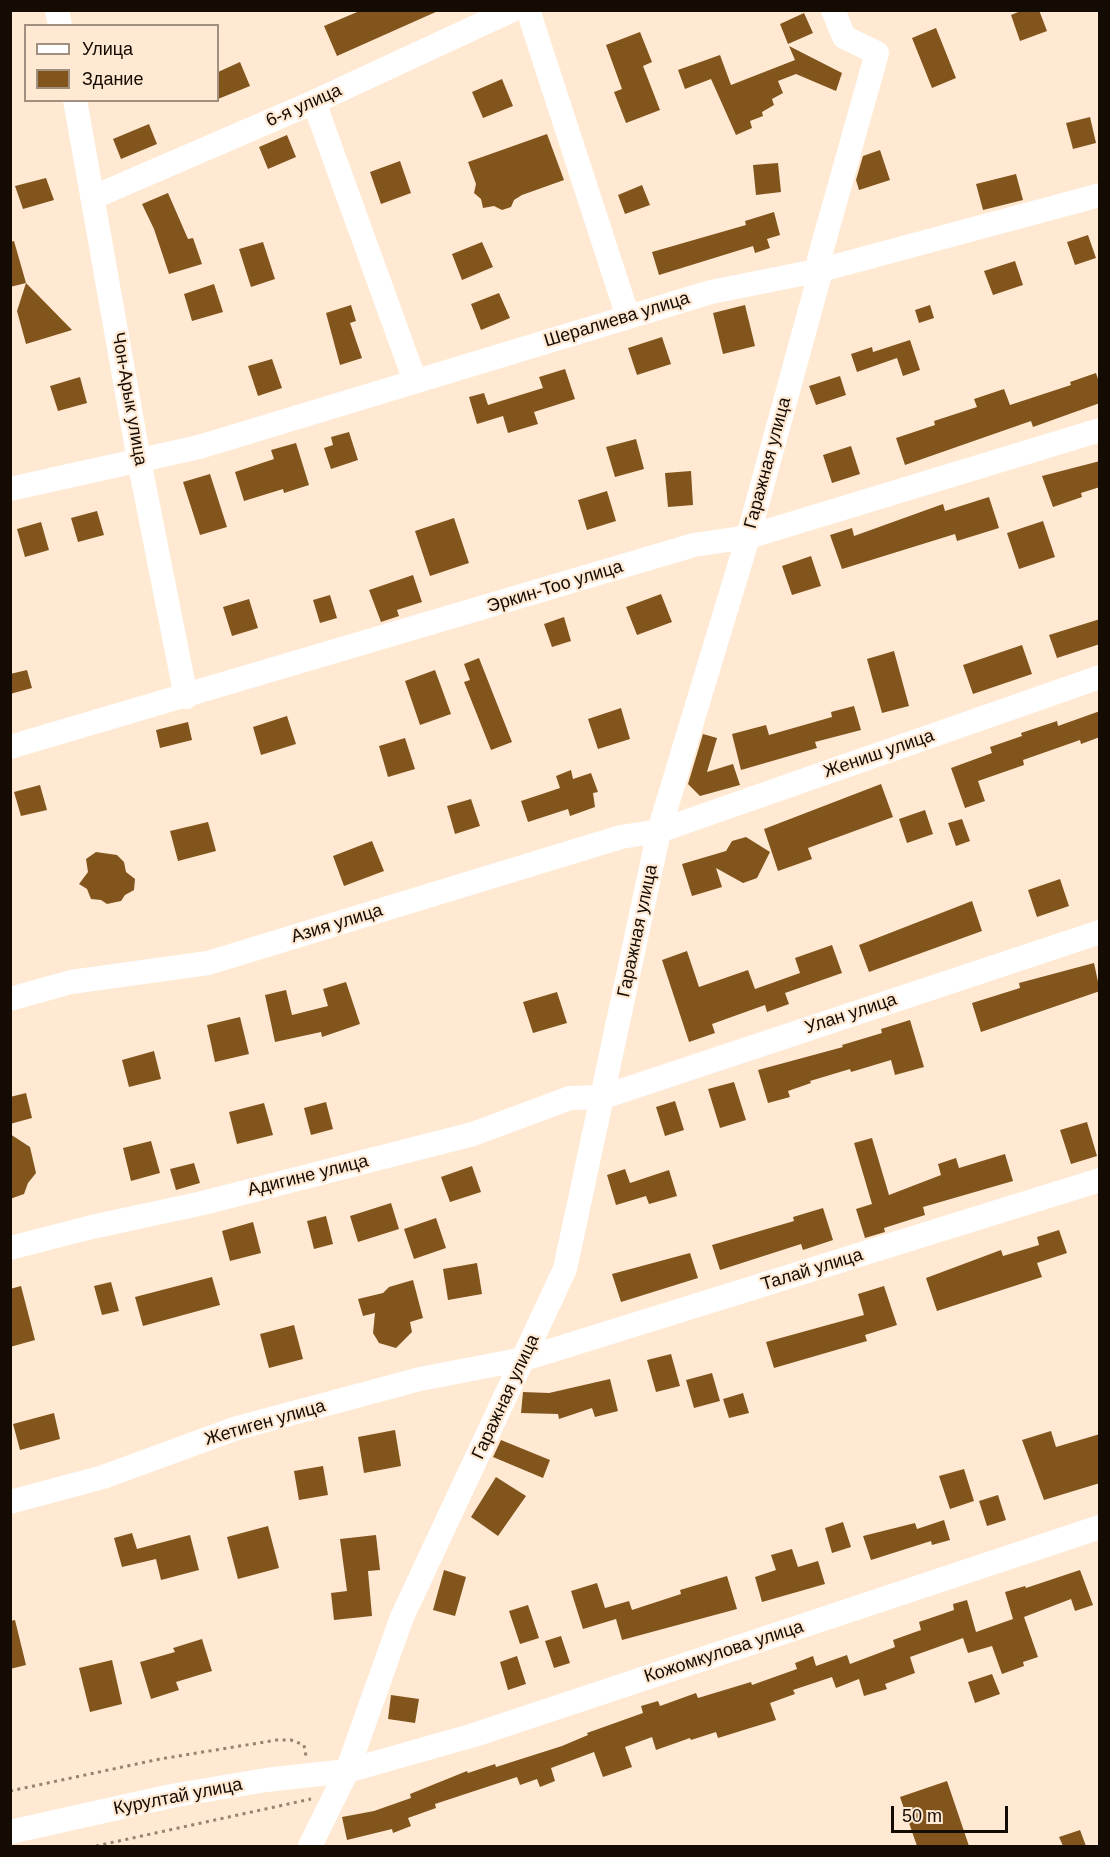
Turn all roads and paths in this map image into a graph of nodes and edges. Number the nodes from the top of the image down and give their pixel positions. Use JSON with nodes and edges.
{"nodes":[{"id":1,"x":512,"y":10,"type":"edge"},
{"id":2,"x":528,"y":10,"type":"edge"},
{"id":3,"x":833,"y":10,"type":"edge"},
{"id":4,"x":75,"y":102,"type":"edge"},
{"id":5,"x":314,"y":102,"type":"junction"},
{"id":6,"x":1100,"y":195,"type":"edge"},
{"id":7,"x":94,"y":197,"type":"junction"},
{"id":8,"x":821,"y":270,"type":"junction"},
{"id":9,"x":628,"y":317,"type":"junction"},
{"id":10,"x":415,"y":381,"type":"junction"},
{"id":11,"x":1100,"y":430,"type":"edge"},
{"id":12,"x":139,"y":460,"type":"junction"},
{"id":13,"x":10,"y":489,"type":"edge"},
{"id":14,"x":748,"y":537,"type":"junction"},
{"id":15,"x":1100,"y":677,"type":"edge"},
{"id":16,"x":186,"y":697,"type":"junction"},
{"id":17,"x":10,"y":747,"type":"edge"},
{"id":18,"x":659,"y":831,"type":"junction"},
{"id":19,"x":1100,"y":932,"type":"edge"},
{"id":20,"x":10,"y":999,"type":"edge"},
{"id":21,"x":603,"y":1096,"type":"junction"},
{"id":22,"x":1100,"y":1180,"type":"edge"},
{"id":23,"x":10,"y":1248,"type":"edge"},
{"id":24,"x":525,"y":1359,"type":"junction"},
{"id":25,"x":10,"y":1502,"type":"edge"},
{"id":26,"x":1100,"y":1527,"type":"edge"},
{"id":27,"x":306,"y":1759,"type":"dead end"},
{"id":28,"x":347,"y":1772,"type":"junction"},
{"id":29,"x":10,"y":1791,"type":"edge"},
{"id":30,"x":320,"y":1797,"type":"dead end"},
{"id":31,"x":10,"y":1832,"type":"edge"},
{"id":32,"x":96,"y":1846,"type":"edge"},
{"id":33,"x":310,"y":1846,"type":"edge"}],
"edges":[{"from":1,"to":5,"type":"street","name":"6-я улица"},
{"from":2,"to":9,"type":"street"},
{"from":3,"to":8,"type":"street","name":"Гаражная улица"},
{"from":4,"to":7,"type":"street","name":"Чон-Арык улица"},
{"from":5,"to":7,"type":"street","name":"6-я улица"},
{"from":5,"to":10,"type":"street"},
{"from":6,"to":8,"type":"street","name":"Шералиева улица"},
{"from":7,"to":12,"type":"street","name":"Чон-Арык улица"},
{"from":8,"to":9,"type":"street","name":"Шералиева улица"},
{"from":8,"to":14,"type":"street","name":"Гаражная улица"},
{"from":9,"to":10,"type":"street","name":"Шералиева улица"},
{"from":10,"to":12,"type":"street","name":"Шералиева улица"},
{"from":11,"to":14,"type":"street","name":"Эркин-Тоо улица"},
{"from":12,"to":13,"type":"street","name":"Шералиева улица"},
{"from":12,"to":16,"type":"street","name":"Чон-Арык улица"},
{"from":14,"to":16,"type":"street","name":"Эркин-Тоо улица"},
{"from":14,"to":18,"type":"street","name":"Гаражная улица"},
{"from":15,"to":18,"type":"street","name":"Жениш улица"},
{"from":16,"to":17,"type":"street","name":"Эркин-Тоо улица"},
{"from":18,"to":20,"type":"street","name":"Азия улица"},
{"from":18,"to":21,"type":"street","name":"Гаражная улица"},
{"from":19,"to":21,"type":"street","name":"Улан улица"},
{"from":21,"to":23,"type":"street","name":"Адигине улица"},
{"from":21,"to":24,"type":"street","name":"Гаражная улица"},
{"from":22,"to":24,"type":"street","name":"Талай улица"},
{"from":24,"to":25,"type":"street","name":"Жетиген улица"},
{"from":24,"to":28,"type":"street","name":"Гаражная улица"},
{"from":26,"to":28,"type":"street","name":"Кожомкулова улица"},
{"from":27,"to":29,"type":"path"},
{"from":28,"to":31,"type":"street","name":"Курултай улица"},
{"from":28,"to":33,"type":"street","name":"Гаражная улица"},
{"from":30,"to":32,"type":"path"}]}
